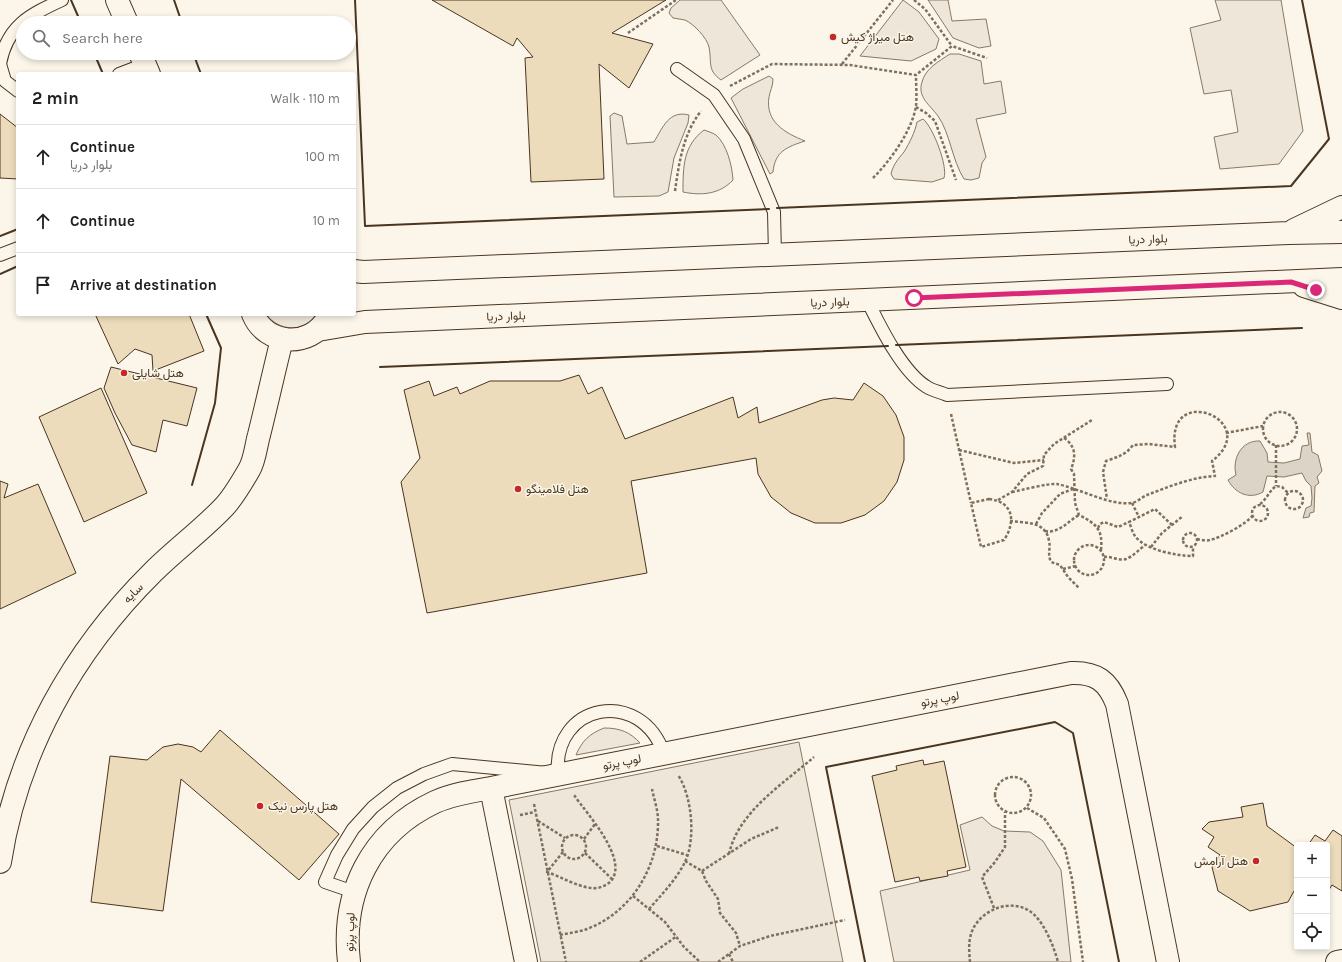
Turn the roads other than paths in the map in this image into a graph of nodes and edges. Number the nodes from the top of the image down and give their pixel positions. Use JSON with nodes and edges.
{"nodes":[{"id":1,"x":62,"y":0,"type":"edge"},
{"id":2,"x":117,"y":0,"type":"edge"},
{"id":3,"x":29,"y":16,"type":"edge"},
{"id":4,"x":124,"y":16,"type":"edge"},
{"id":5,"x":16,"y":29,"type":"edge"},
{"id":6,"x":0,"y":64,"type":"edge"},
{"id":7,"x":145,"y":64,"type":"edge"},
{"id":8,"x":677,"y":69,"type":"dead end"},
{"id":9,"x":124,"y":72,"type":"edge"},
{"id":10,"x":16,"y":89,"type":"edge"},
{"id":11,"x":1342,"y":207,"type":"edge"},
{"id":12,"x":1289,"y":232,"type":"junction"},
{"id":13,"x":1342,"y":232,"type":"edge"},
{"id":14,"x":16,"y":249,"type":"edge"},
{"id":15,"x":0,"y":255,"type":"edge"},
{"id":16,"x":775,"y":255,"type":"junction"},
{"id":17,"x":356,"y":271,"type":"edge"},
{"id":18,"x":1342,"y":279,"type":"edge"},
{"id":19,"x":1291,"y":282,"type":"junction"},
{"id":20,"x":1342,"y":298,"type":"edge"},
{"id":21,"x":866,"y":300,"type":"junction"},
{"id":22,"x":254,"y":316,"type":"edge"},
{"id":23,"x":323,"y":322,"type":"edge"},
{"id":24,"x":282,"y":339,"type":"junction"},
{"id":25,"x":1167,"y":384,"type":"dead end"},
{"id":26,"x":664,"y":754,"type":"junction"},
{"id":27,"x":23,"y":772,"type":"junction"},
{"id":28,"x":558,"y":774,"type":"junction"},
{"id":29,"x":491,"y":788,"type":"junction"},
{"id":30,"x":0,"y":796,"type":"edge"},
{"id":31,"x":0,"y":862,"type":"edge"},
{"id":32,"x":354,"y":892,"type":"junction"},
{"id":33,"x":1342,"y":961,"type":"edge"},
{"id":34,"x":350,"y":962,"type":"edge"},
{"id":35,"x":526,"y":962,"type":"edge"},
{"id":36,"x":1168,"y":962,"type":"edge"},
{"id":37,"x":1337,"y":962,"type":"edge"}],
"edges":[{"from":1,"to":3,"type":"lane"},
{"from":2,"to":4,"type":"main road"},
{"from":5,"to":6,"type":"lane"},
{"from":6,"to":10,"type":"lane"},
{"from":7,"to":9,"type":"lane"},
{"from":8,"to":16,"type":"lane"},
{"from":11,"to":12,"type":"main road"},
{"from":12,"to":13,"type":"main road","name":"بلوار دریا"},
{"from":12,"to":16,"type":"main road","name":"بلوار دریا"},
{"from":14,"to":15,"type":"lane"},
{"from":16,"to":17,"type":"main road","name":"بلوار دریا"},
{"from":18,"to":19,"type":"main road","name":"بلوار دریا"},
{"from":19,"to":20,"type":"main road"},
{"from":19,"to":21,"type":"main road","name":"بلوار دریا"},
{"from":21,"to":23,"type":"main road","name":"بلوار دریا"},
{"from":21,"to":25,"type":"lane"},
{"from":22,"to":24,"type":"main road"},
{"from":23,"to":24,"type":"main road","name":"بلوار دریا"},
{"from":24,"to":27,"type":"main road","name":"سایه"},
{"from":26,"to":28,"type":"main road","name":"لوپ پرتو"},
{"from":26,"to":28,"type":"lane"},
{"from":26,"to":36,"type":"main road","name":"لوپ پرتو"},
{"from":27,"to":30,"type":"main road"},
{"from":27,"to":31,"type":"main road","name":"سایه"},
{"from":28,"to":29,"type":"main road","name":"لوپ پرتو"},
{"from":28,"to":32,"type":"lane"},
{"from":29,"to":32,"type":"main road","name":"لوپ پرتو"},
{"from":29,"to":35,"type":"main road"},
{"from":32,"to":34,"type":"main road","name":"لوپ پرتو"},
{"from":33,"to":37,"type":"main road"}]}
